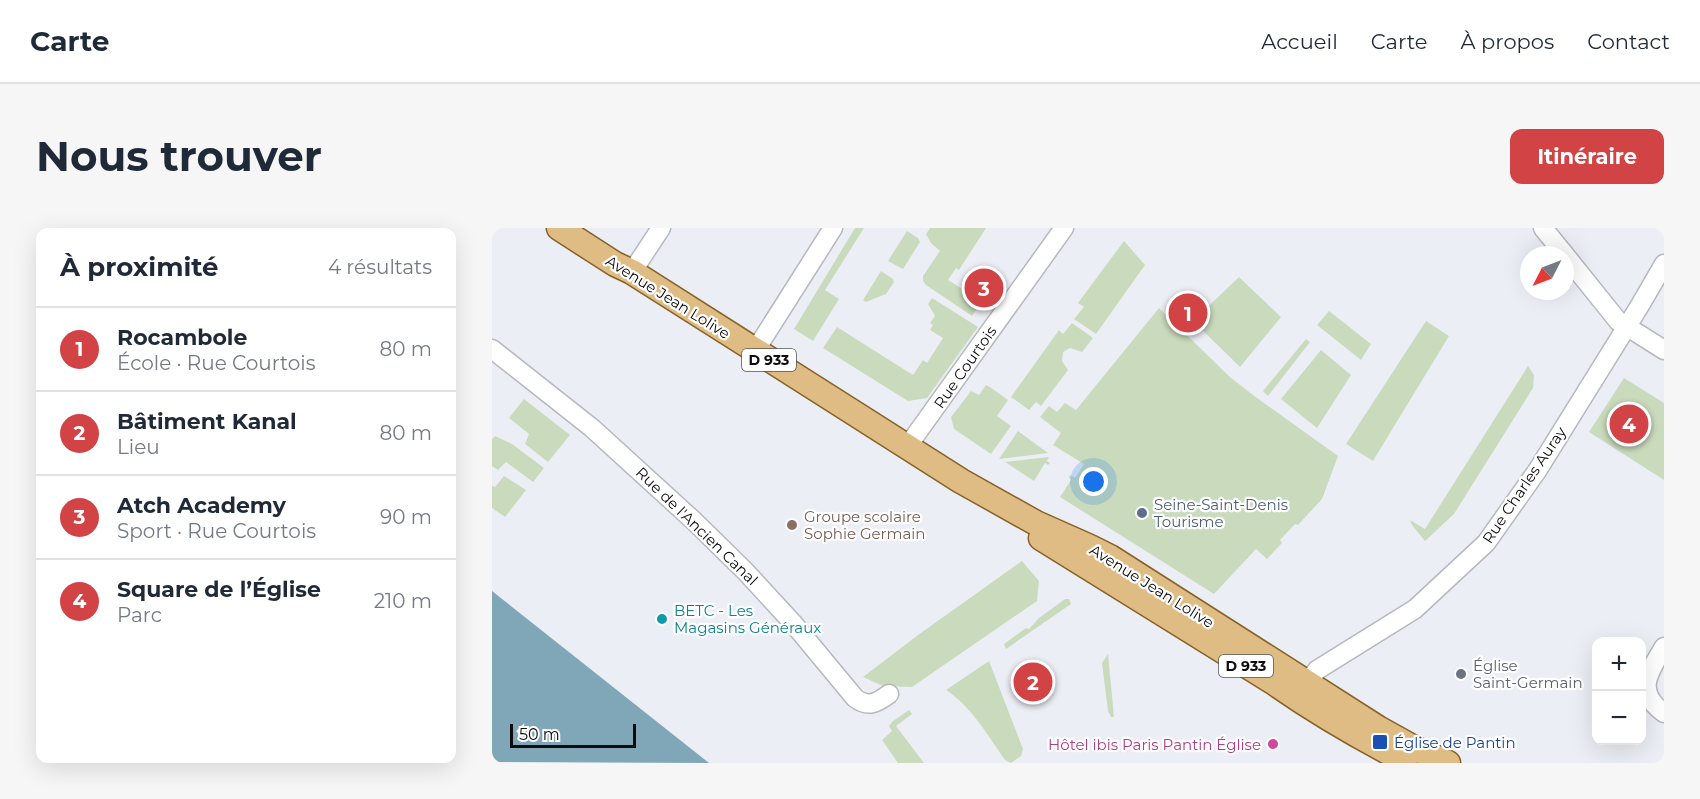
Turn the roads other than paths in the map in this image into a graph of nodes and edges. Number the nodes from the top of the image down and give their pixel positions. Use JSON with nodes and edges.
{"nodes":[{"id":1,"x":559,"y":228,"type":"edge"},
{"id":2,"x":661,"y":228,"type":"edge"},
{"id":3,"x":833,"y":228,"type":"edge"},
{"id":4,"x":1064,"y":228,"type":"edge"},
{"id":5,"x":1544,"y":228,"type":"edge"},
{"id":6,"x":1558,"y":246,"type":"edge"},
{"id":7,"x":1664,"y":264,"type":"edge"},
{"id":8,"x":1574,"y":266,"type":"edge"},
{"id":9,"x":632,"y":272,"type":"junction"},
{"id":10,"x":1626,"y":327,"type":"junction"},
{"id":11,"x":492,"y":349,"type":"edge"},
{"id":12,"x":1664,"y":350,"type":"edge"},
{"id":13,"x":755,"y":351,"type":"junction"},
{"id":14,"x":908,"y":447,"type":"junction"},
{"id":15,"x":1664,"y":647,"type":"edge"},
{"id":16,"x":1301,"y":691,"type":"junction"},
{"id":17,"x":889,"y":694,"type":"dead end"},
{"id":18,"x":1664,"y":713,"type":"edge"},
{"id":19,"x":1410,"y":763,"type":"edge"},
{"id":20,"x":1448,"y":763,"type":"edge"}],
"edges":[{"from":1,"to":9,"type":"main road","name":"Avenue Jean Lolive","number":"D 933"},
{"from":2,"to":9,"type":"street"},
{"from":3,"to":13,"type":"street"},
{"from":4,"to":14,"type":"street","name":"Rue Courtois"},
{"from":5,"to":6,"type":"street"},
{"from":7,"to":10,"type":"street","name":"Rue Charles Auray"},
{"from":8,"to":10,"type":"street"},
{"from":9,"to":13,"type":"main road","name":"Avenue Jean Lolive","number":"D 933"},
{"from":10,"to":12,"type":"street"},
{"from":10,"to":16,"type":"street","name":"Rue Charles Auray"},
{"from":11,"to":17,"type":"street","name":"Rue de l'Ancien Canal"},
{"from":13,"to":14,"type":"main road","name":"Avenue Jean Lolive","number":"D 933"},
{"from":14,"to":16,"type":"main road","name":"Avenue Jean Lolive","number":"D 933"},
{"from":15,"to":18,"type":"street"},
{"from":16,"to":19,"type":"main road","name":"Avenue Jean Lolive","number":"D 933"},
{"from":16,"to":20,"type":"main road","name":"Avenue Jean Lolive","number":"D 933"}]}
